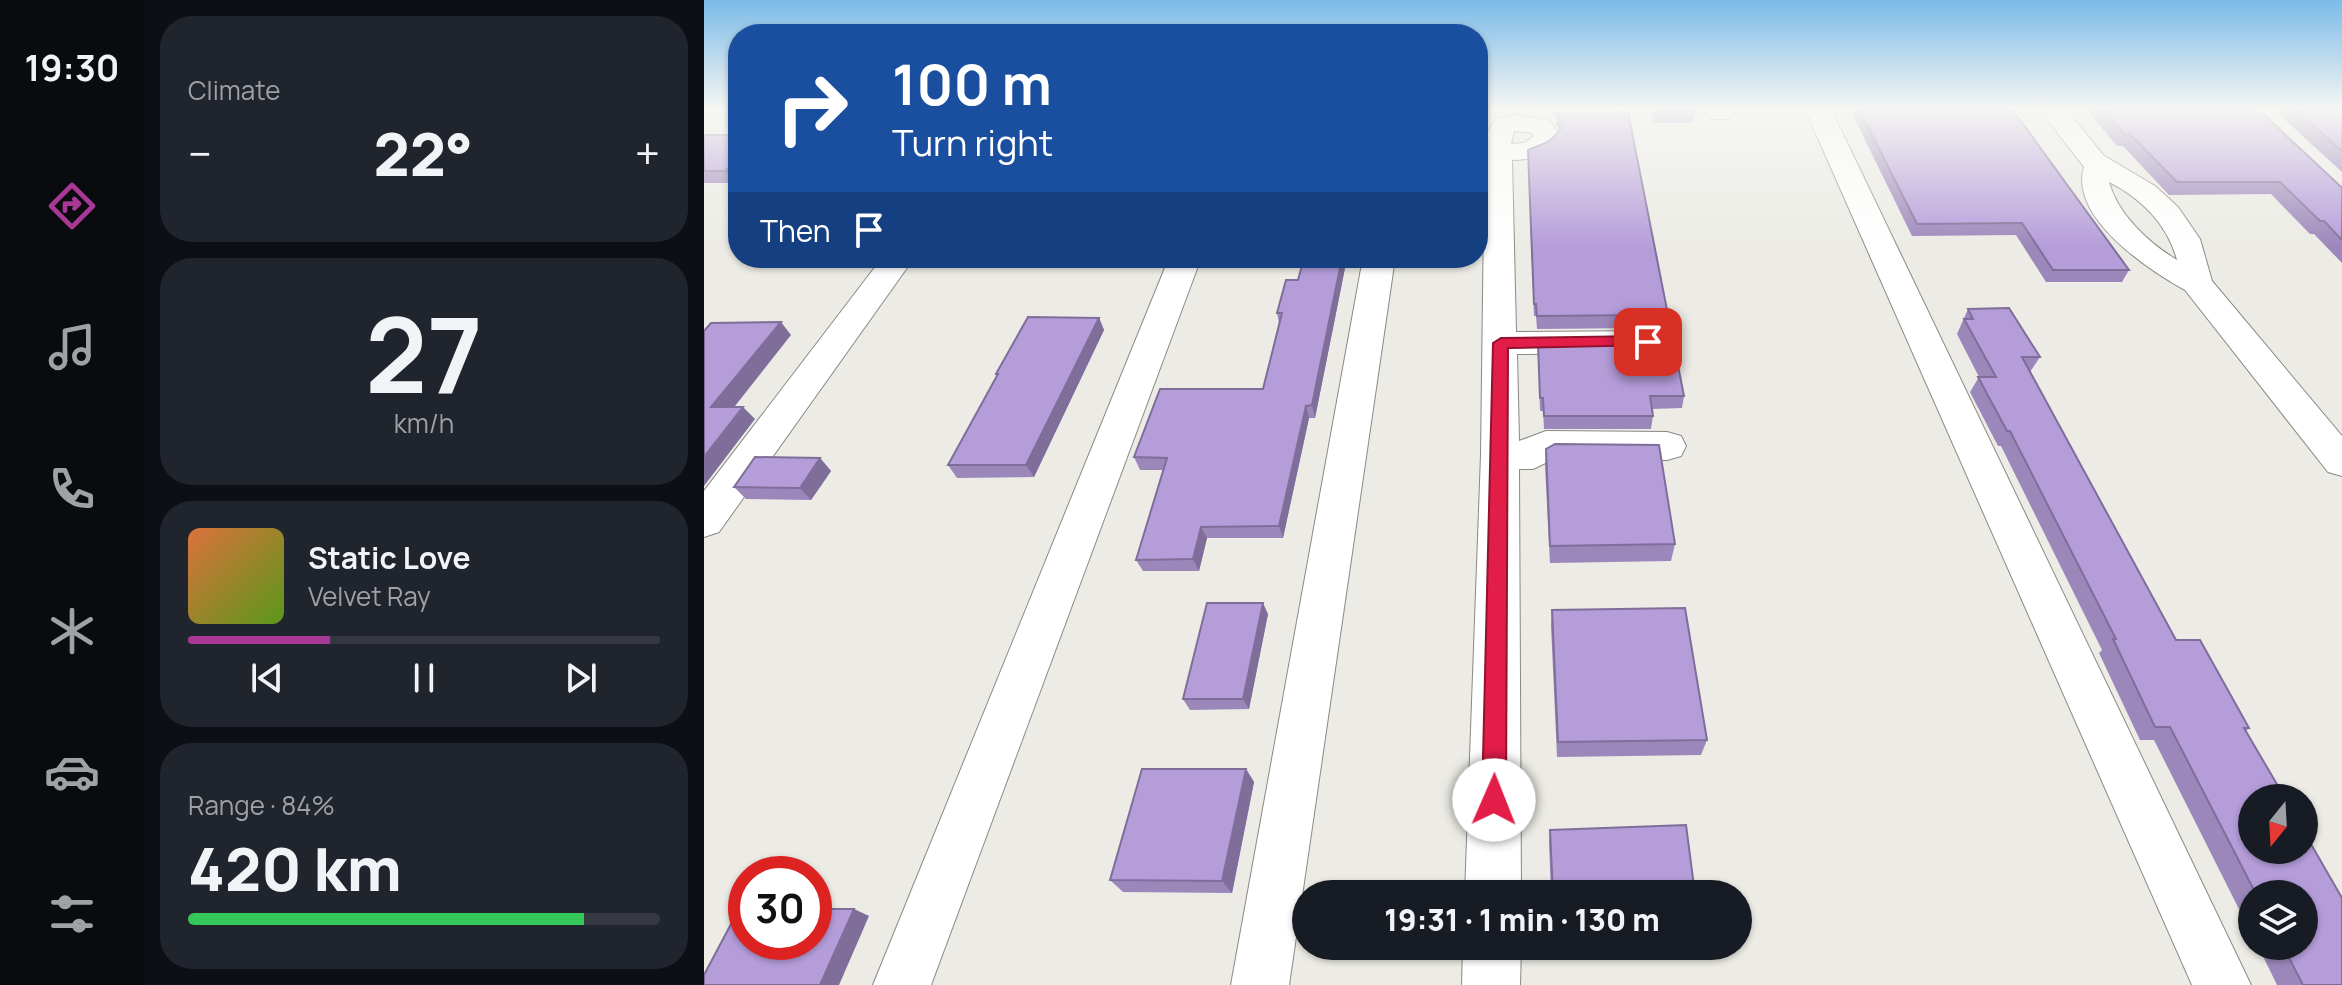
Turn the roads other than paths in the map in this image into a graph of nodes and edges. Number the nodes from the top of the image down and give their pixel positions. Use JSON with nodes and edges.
{"nodes":[{"id":1,"x":1499,"y":155,"type":"edge"},
{"id":2,"x":1839,"y":155,"type":"edge"},
{"id":3,"x":2089,"y":155,"type":"edge"},
{"id":4,"x":2098,"y":166,"type":"junction"},
{"id":5,"x":891,"y":268,"type":"edge"},
{"id":6,"x":1181,"y":268,"type":"edge"},
{"id":7,"x":1377,"y":268,"type":"edge"},
{"id":8,"x":2196,"y":283,"type":"junction"},
{"id":9,"x":1648,"y":342,"type":"edge"},
{"id":10,"x":1501,"y":343,"type":"junction"},
{"id":11,"x":1667,"y":446,"type":"dead end"},
{"id":12,"x":1500,"y":455,"type":"junction"},
{"id":13,"x":2342,"y":462,"type":"edge"},
{"id":14,"x":704,"y":521,"type":"edge"},
{"id":15,"x":1493,"y":880,"type":"edge"},
{"id":16,"x":1492,"y":960,"type":"edge"},
{"id":17,"x":902,"y":985,"type":"edge"},
{"id":18,"x":1260,"y":985,"type":"edge"},
{"id":19,"x":1491,"y":985,"type":"edge"},
{"id":20,"x":2222,"y":985,"type":"edge"}],
"edges":[{"from":1,"to":10,"type":"street"},
{"from":2,"to":20,"type":"street"},
{"from":3,"to":4,"type":"street"},
{"from":4,"to":8,"type":"street"},
{"from":4,"to":8,"type":"street"},
{"from":5,"to":14,"type":"street"},
{"from":6,"to":17,"type":"street"},
{"from":7,"to":18,"type":"street"},
{"from":8,"to":13,"type":"street"},
{"from":9,"to":10,"type":"street"},
{"from":10,"to":12,"type":"street"},
{"from":11,"to":12,"type":"street"},
{"from":12,"to":15,"type":"street"},
{"from":16,"to":19,"type":"street"}]}
